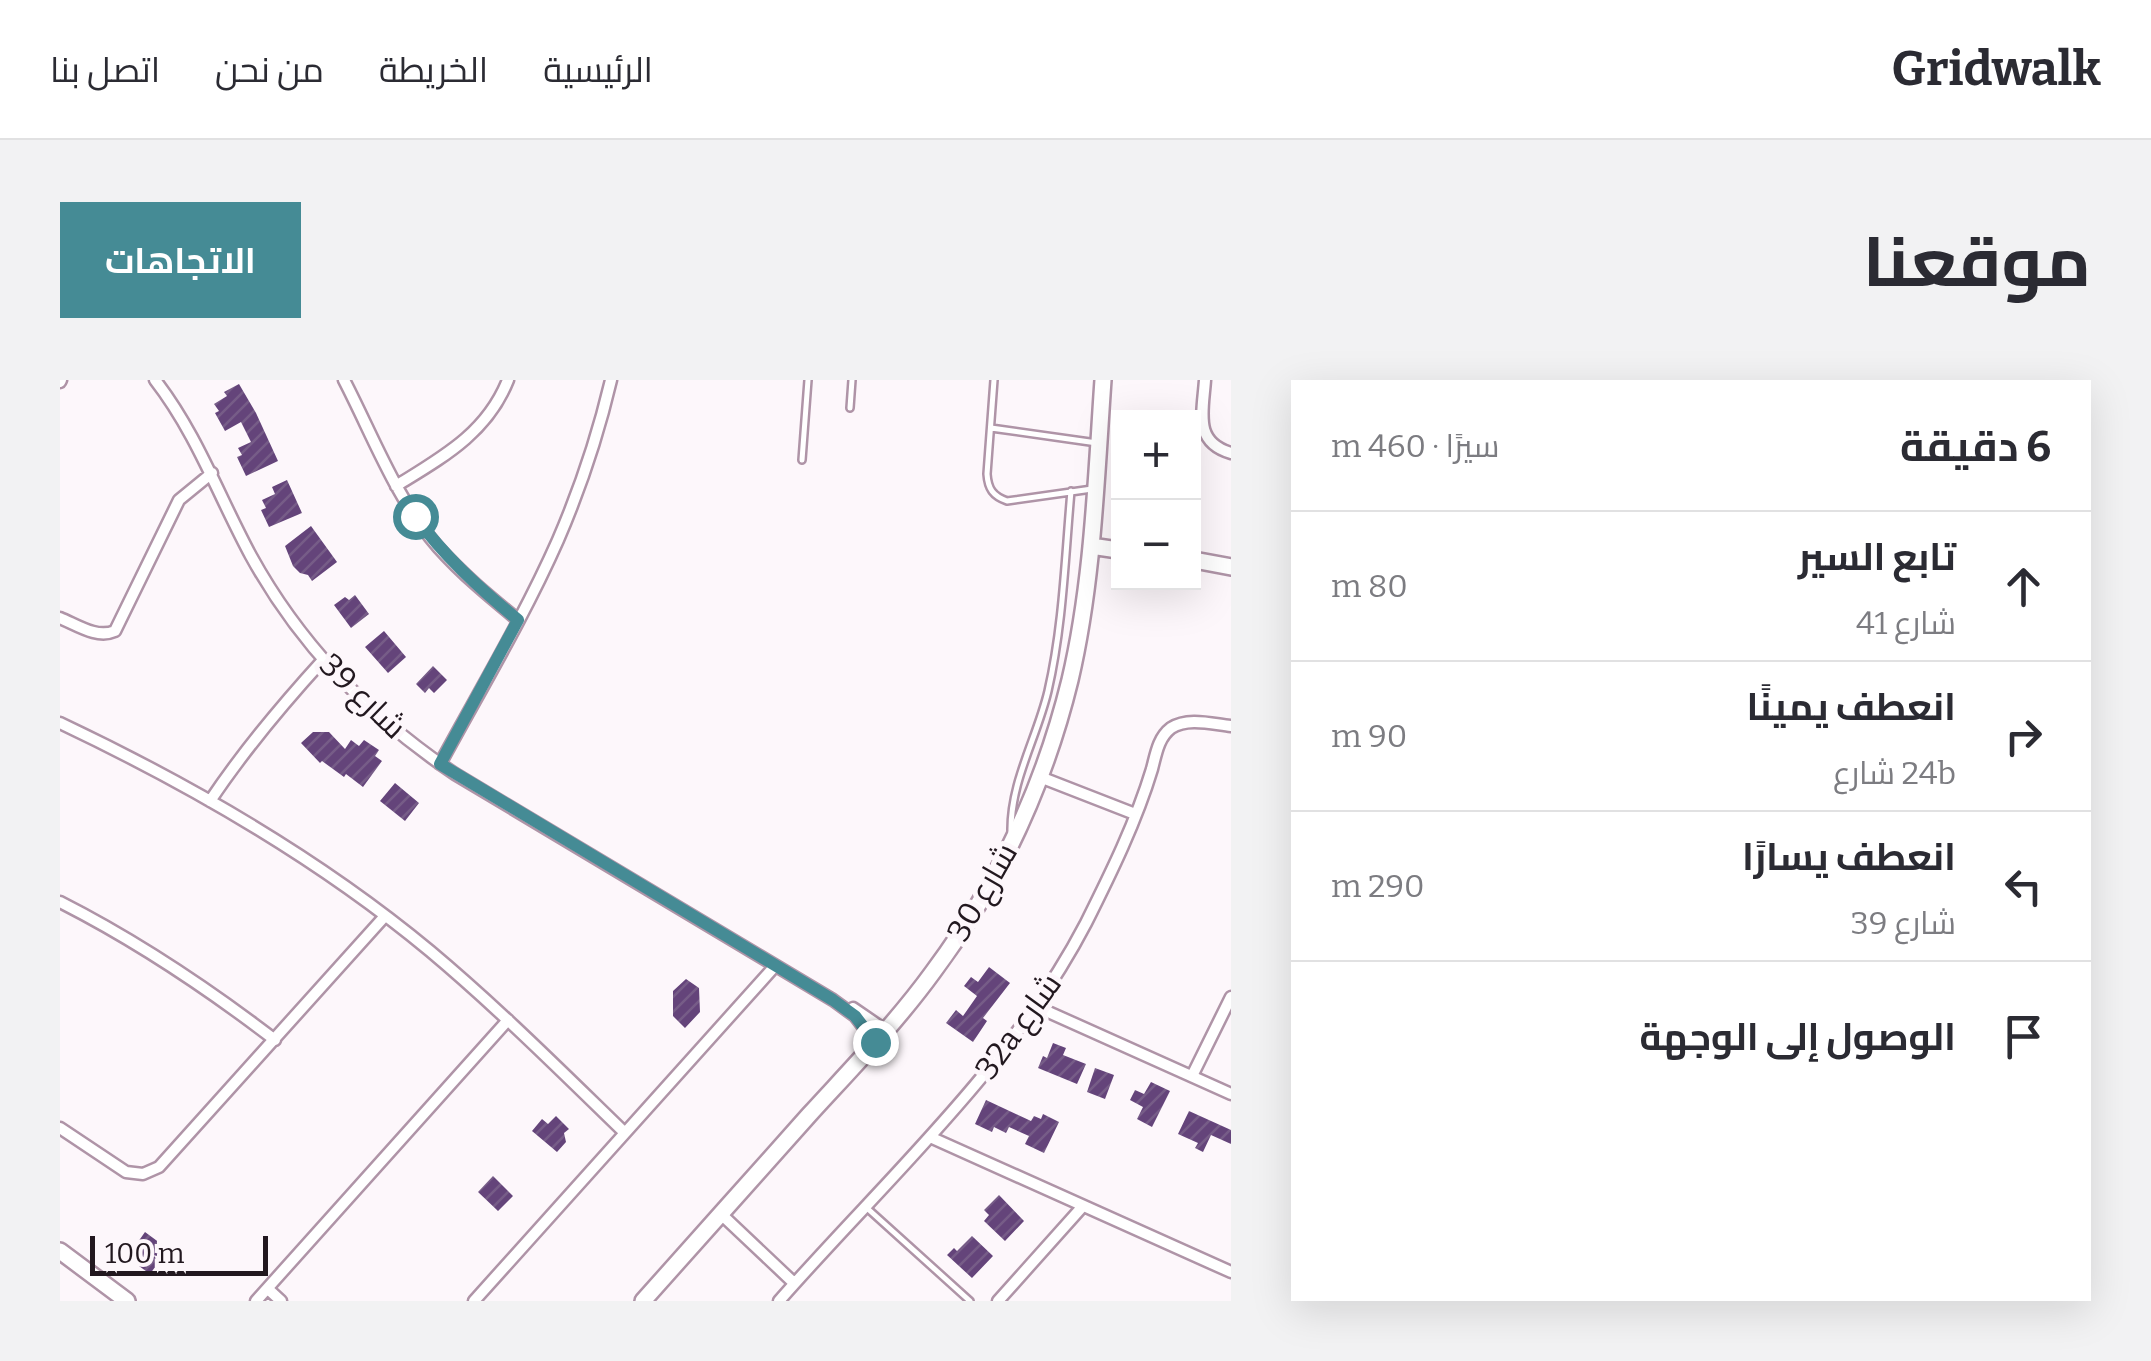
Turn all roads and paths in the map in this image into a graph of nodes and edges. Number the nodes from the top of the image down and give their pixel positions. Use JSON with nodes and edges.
{"nodes":[{"id":1,"x":155,"y":380,"type":"edge"},
{"id":2,"x":344,"y":380,"type":"edge"},
{"id":3,"x":508,"y":380,"type":"edge"},
{"id":4,"x":611,"y":380,"type":"edge"},
{"id":5,"x":808,"y":380,"type":"edge"},
{"id":6,"x":852,"y":380,"type":"edge"},
{"id":7,"x":994,"y":380,"type":"edge"},
{"id":8,"x":1103,"y":380,"type":"edge"},
{"id":9,"x":1205,"y":380,"type":"edge"},
{"id":10,"x":850,"y":408,"type":"dead end"},
{"id":11,"x":991,"y":428,"type":"junction"},
{"id":12,"x":1098,"y":443,"type":"junction"},
{"id":13,"x":1231,"y":453,"type":"edge"},
{"id":14,"x":802,"y":460,"type":"dead end"},
{"id":15,"x":212,"y":473,"type":"junction"},
{"id":16,"x":396,"y":486,"type":"junction"},
{"id":17,"x":1096,"y":488,"type":"junction"},
{"id":18,"x":1071,"y":492,"type":"junction"},
{"id":19,"x":1092,"y":541,"type":"junction"},
{"id":20,"x":1111,"y":542,"type":"edge"},
{"id":21,"x":1111,"y":548,"type":"edge"},
{"id":22,"x":1201,"y":561,"type":"edge"},
{"id":23,"x":1231,"y":567,"type":"edge"},
{"id":24,"x":60,"y":618,"type":"edge"},
{"id":25,"x":518,"y":620,"type":"junction"},
{"id":26,"x":323,"y":660,"type":"junction"},
{"id":27,"x":60,"y":723,"type":"edge"},
{"id":28,"x":1231,"y":726,"type":"edge"},
{"id":29,"x":440,"y":764,"type":"junction"},
{"id":30,"x":1040,"y":778,"type":"junction"},
{"id":31,"x":210,"y":801,"type":"junction"},
{"id":32,"x":1135,"y":814,"type":"junction"},
{"id":33,"x":1011,"y":845,"type":"junction"},
{"id":34,"x":60,"y":902,"type":"edge"},
{"id":35,"x":386,"y":916,"type":"junction"},
{"id":36,"x":775,"y":966,"type":"junction"},
{"id":37,"x":1231,"y":997,"type":"edge"},
{"id":38,"x":1035,"y":1006,"type":"junction"},
{"id":39,"x":508,"y":1020,"type":"junction"},
{"id":40,"x":880,"y":1036,"type":"junction"},
{"id":41,"x":275,"y":1040,"type":"junction"},
{"id":42,"x":1192,"y":1076,"type":"junction"},
{"id":43,"x":1231,"y":1094,"type":"edge"},
{"id":44,"x":60,"y":1128,"type":"edge"},
{"id":45,"x":625,"y":1134,"type":"junction"},
{"id":46,"x":930,"y":1138,"type":"junction"},
{"id":47,"x":1083,"y":1206,"type":"junction"},
{"id":48,"x":866,"y":1207,"type":"junction"},
{"id":49,"x":722,"y":1214,"type":"junction"},
{"id":50,"x":60,"y":1252,"type":"edge"},
{"id":51,"x":1231,"y":1272,"type":"edge"},
{"id":52,"x":794,"y":1284,"type":"junction"},
{"id":53,"x":268,"y":1288,"type":"junction"},
{"id":54,"x":127,"y":1301,"type":"edge"},
{"id":55,"x":256,"y":1301,"type":"edge"},
{"id":56,"x":281,"y":1301,"type":"edge"},
{"id":57,"x":474,"y":1301,"type":"edge"},
{"id":58,"x":643,"y":1301,"type":"edge"},
{"id":59,"x":779,"y":1301,"type":"edge"},
{"id":60,"x":970,"y":1301,"type":"edge"},
{"id":61,"x":998,"y":1301,"type":"edge"}],
"edges":[{"from":1,"to":15,"type":"street","name":"شارع 39"},
{"from":2,"to":16,"type":"street"},
{"from":3,"to":16,"type":"street"},
{"from":4,"to":25,"type":"street"},
{"from":5,"to":14,"type":"lane"},
{"from":6,"to":10,"type":"lane"},
{"from":7,"to":11,"type":"lane"},
{"from":8,"to":12,"type":"street","name":"شارع 30"},
{"from":9,"to":13,"type":"street"},
{"from":11,"to":12,"type":"lane"},
{"from":11,"to":18,"type":"lane"},
{"from":12,"to":17,"type":"street","name":"شارع 30"},
{"from":15,"to":24,"type":"street"},
{"from":15,"to":26,"type":"street","name":"شارع 39"},
{"from":16,"to":25,"type":"street"},
{"from":17,"to":18,"type":"lane"},
{"from":17,"to":19,"type":"street","name":"شارع 30"},
{"from":18,"to":33,"type":"lane"},
{"from":19,"to":20,"type":"street"},
{"from":19,"to":21,"type":"street"},
{"from":19,"to":30,"type":"street","name":"شارع 30"},
{"from":22,"to":23,"type":"street"},
{"from":25,"to":29,"type":"street"},
{"from":26,"to":29,"type":"street","name":"شارع 39"},
{"from":26,"to":31,"type":"street"},
{"from":27,"to":31,"type":"street"},
{"from":28,"to":32,"type":"street","name":"32a شارع"},
{"from":29,"to":36,"type":"street","name":"شارع 39"},
{"from":30,"to":32,"type":"street"},
{"from":30,"to":33,"type":"street","name":"شارع 30"},
{"from":31,"to":35,"type":"street"},
{"from":32,"to":38,"type":"street","name":"32a شارع"},
{"from":33,"to":40,"type":"street","name":"شارع 30"},
{"from":34,"to":41,"type":"street"},
{"from":35,"to":39,"type":"street"},
{"from":35,"to":41,"type":"street"},
{"from":36,"to":40,"type":"street","name":"شارع 39"},
{"from":36,"to":45,"type":"street"},
{"from":37,"to":42,"type":"street"},
{"from":38,"to":42,"type":"street"},
{"from":38,"to":46,"type":"street","name":"32a شارع"},
{"from":39,"to":45,"type":"street"},
{"from":39,"to":53,"type":"street"},
{"from":40,"to":49,"type":"street","name":"شارع 30"},
{"from":41,"to":44,"type":"street"},
{"from":42,"to":43,"type":"street"},
{"from":45,"to":57,"type":"street"},
{"from":46,"to":47,"type":"street"},
{"from":46,"to":48,"type":"street","name":"32a شارع"},
{"from":47,"to":51,"type":"street"},
{"from":47,"to":61,"type":"street"},
{"from":48,"to":52,"type":"street","name":"32a شارع"},
{"from":48,"to":60,"type":"lane"},
{"from":49,"to":52,"type":"street"},
{"from":49,"to":58,"type":"street","name":"شارع 30"},
{"from":50,"to":54,"type":"street"},
{"from":52,"to":59,"type":"street","name":"32a شارع"},
{"from":53,"to":55,"type":"street"},
{"from":53,"to":56,"type":"street"}]}
